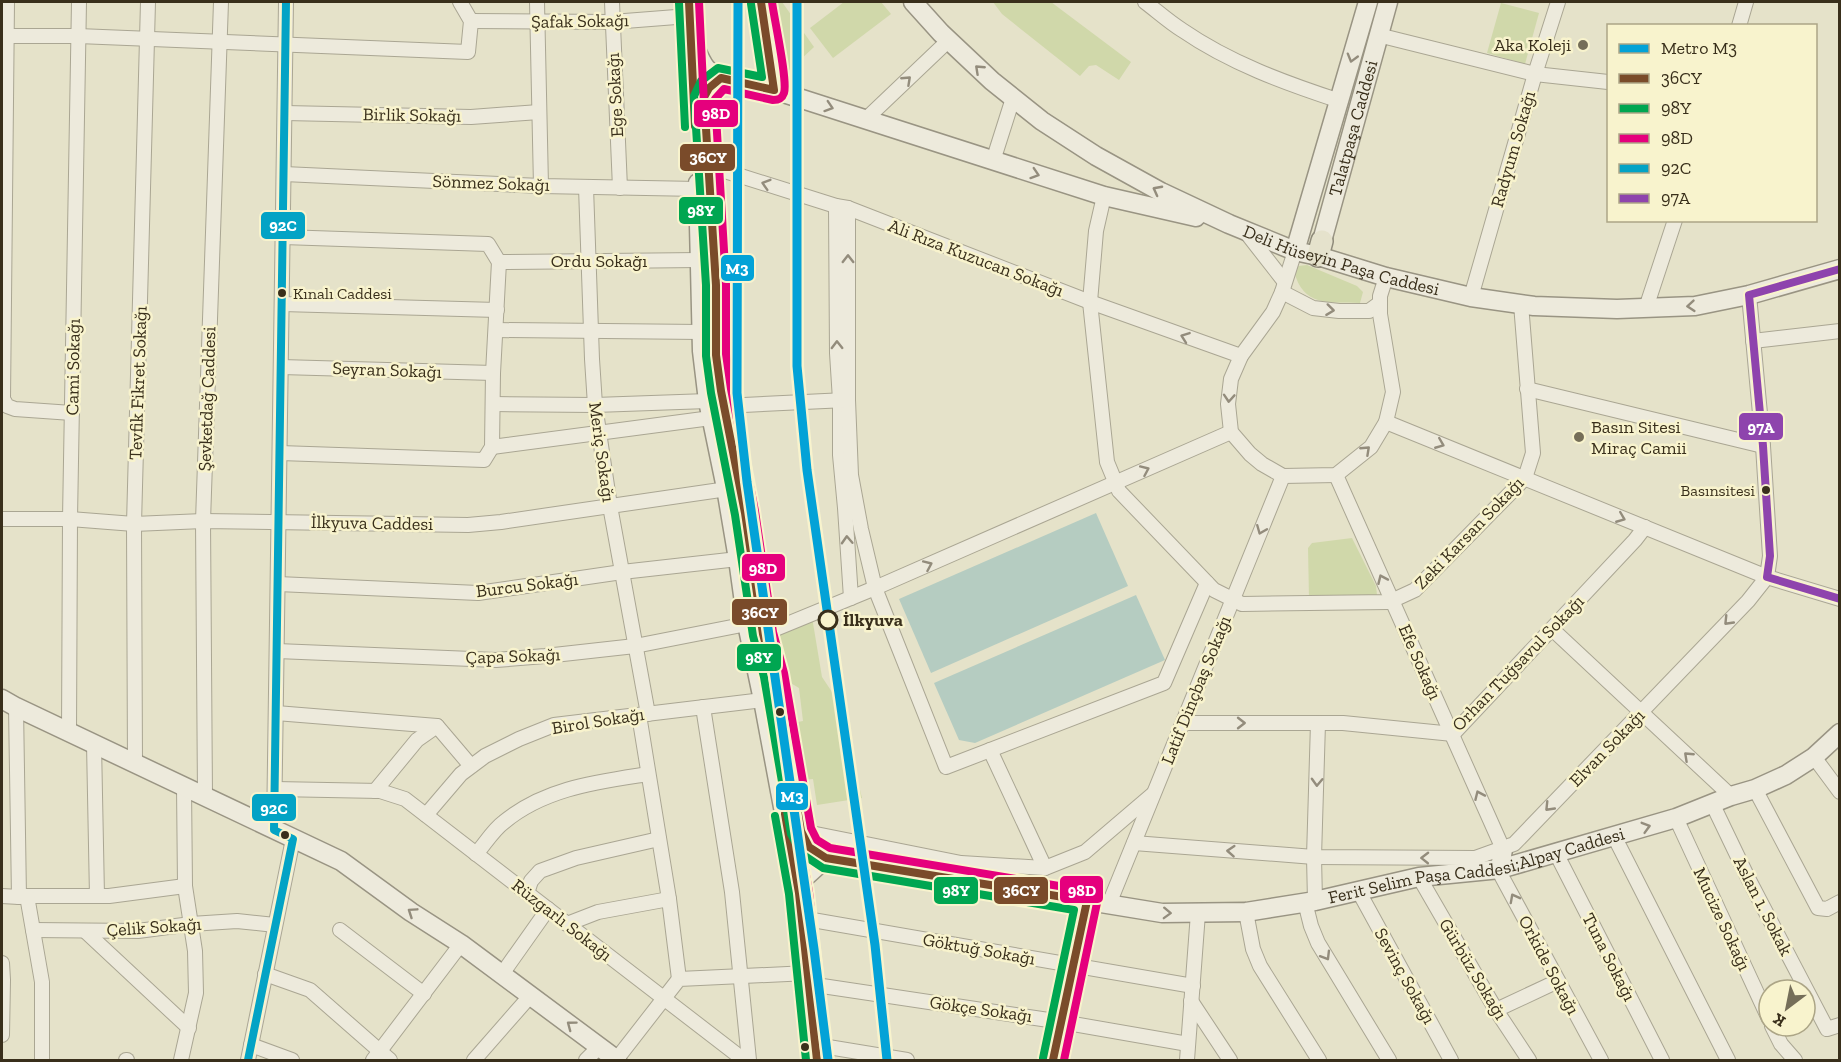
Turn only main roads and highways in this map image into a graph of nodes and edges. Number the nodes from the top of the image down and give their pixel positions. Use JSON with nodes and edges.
{"nodes":[{"id":1,"x":913,"y":2,"type":"edge"},
{"id":2,"x":1368,"y":2,"type":"edge"},
{"id":3,"x":1388,"y":2,"type":"edge"},
{"id":4,"x":689,"y":9,"type":"edge"},
{"id":5,"x":690,"y":35,"type":"junction"},
{"id":6,"x":721,"y":78,"type":"junction"},
{"id":7,"x":1096,"y":156,"type":"junction"},
{"id":8,"x":1104,"y":196,"type":"junction"},
{"id":9,"x":1236,"y":227,"type":"junction"},
{"id":10,"x":1320,"y":249,"type":"junction"},
{"id":11,"x":1294,"y":251,"type":"junction"},
{"id":12,"x":1839,"y":269,"type":"edge"},
{"id":13,"x":714,"y":408,"type":"junction"},
{"id":14,"x":733,"y":488,"type":"junction"},
{"id":15,"x":9,"y":703,"type":"edge"},
{"id":16,"x":1839,"y":733,"type":"edge"},
{"id":17,"x":1503,"y":849,"type":"road end"},
{"id":18,"x":826,"y":858,"type":"junction"},
{"id":19,"x":1500,"y":869,"type":"junction"},
{"id":20,"x":799,"y":893,"type":"junction"},
{"id":21,"x":816,"y":1053,"type":"edge"},
{"id":22,"x":593,"y":1054,"type":"edge"},
{"id":23,"x":617,"y":1060,"type":"edge"}],
"edges":[{"from":7,"to":1,"type":"main road","name":"Deli Hüseyin Paşa Caddesi","one_way":true},
{"from":2,"to":11,"type":"main road","name":"Talatpaşa Caddesi","one_way":true},
{"from":3,"to":10,"type":"main road","name":"Talatpaşa Caddesi"},
{"from":4,"to":5,"type":"main road"},
{"from":5,"to":6,"type":"main road"},
{"from":5,"to":13,"type":"main road"},
{"from":6,"to":8,"type":"main road","one_way":true},
{"from":6,"to":13,"type":"main road"},
{"from":7,"to":8,"type":"main road"},
{"from":9,"to":7,"type":"main road","name":"Deli Hüseyin Paşa Caddesi","one_way":true},
{"from":8,"to":9,"type":"main road"},
{"from":9,"to":11,"type":"main road","name":"Deli Hüseyin Paşa Caddesi"},
{"from":10,"to":11,"type":"main road","name":"Deli Hüseyin Paşa Caddesi"},
{"from":12,"to":10,"type":"main road","name":"Deli Hüseyin Paşa Caddesi","one_way":true},
{"from":13,"to":14,"type":"main road"},
{"from":14,"to":18,"type":"main road"},
{"from":14,"to":20,"type":"main road"},
{"from":22,"to":15,"type":"main road","one_way":true},
{"from":19,"to":16,"type":"main road","name":"Ferit Selim Paşa Caddesi;Alpay Caddesi","one_way":true},
{"from":17,"to":19,"type":"main road"},
{"from":18,"to":19,"type":"main road","name":"Ferit Selim Paşa Caddesi;Alpay Caddesi","one_way":true},
{"from":18,"to":20,"type":"main road"},
{"from":20,"to":21,"type":"main road"},
{"from":22,"to":23,"type":"main road"}]}
